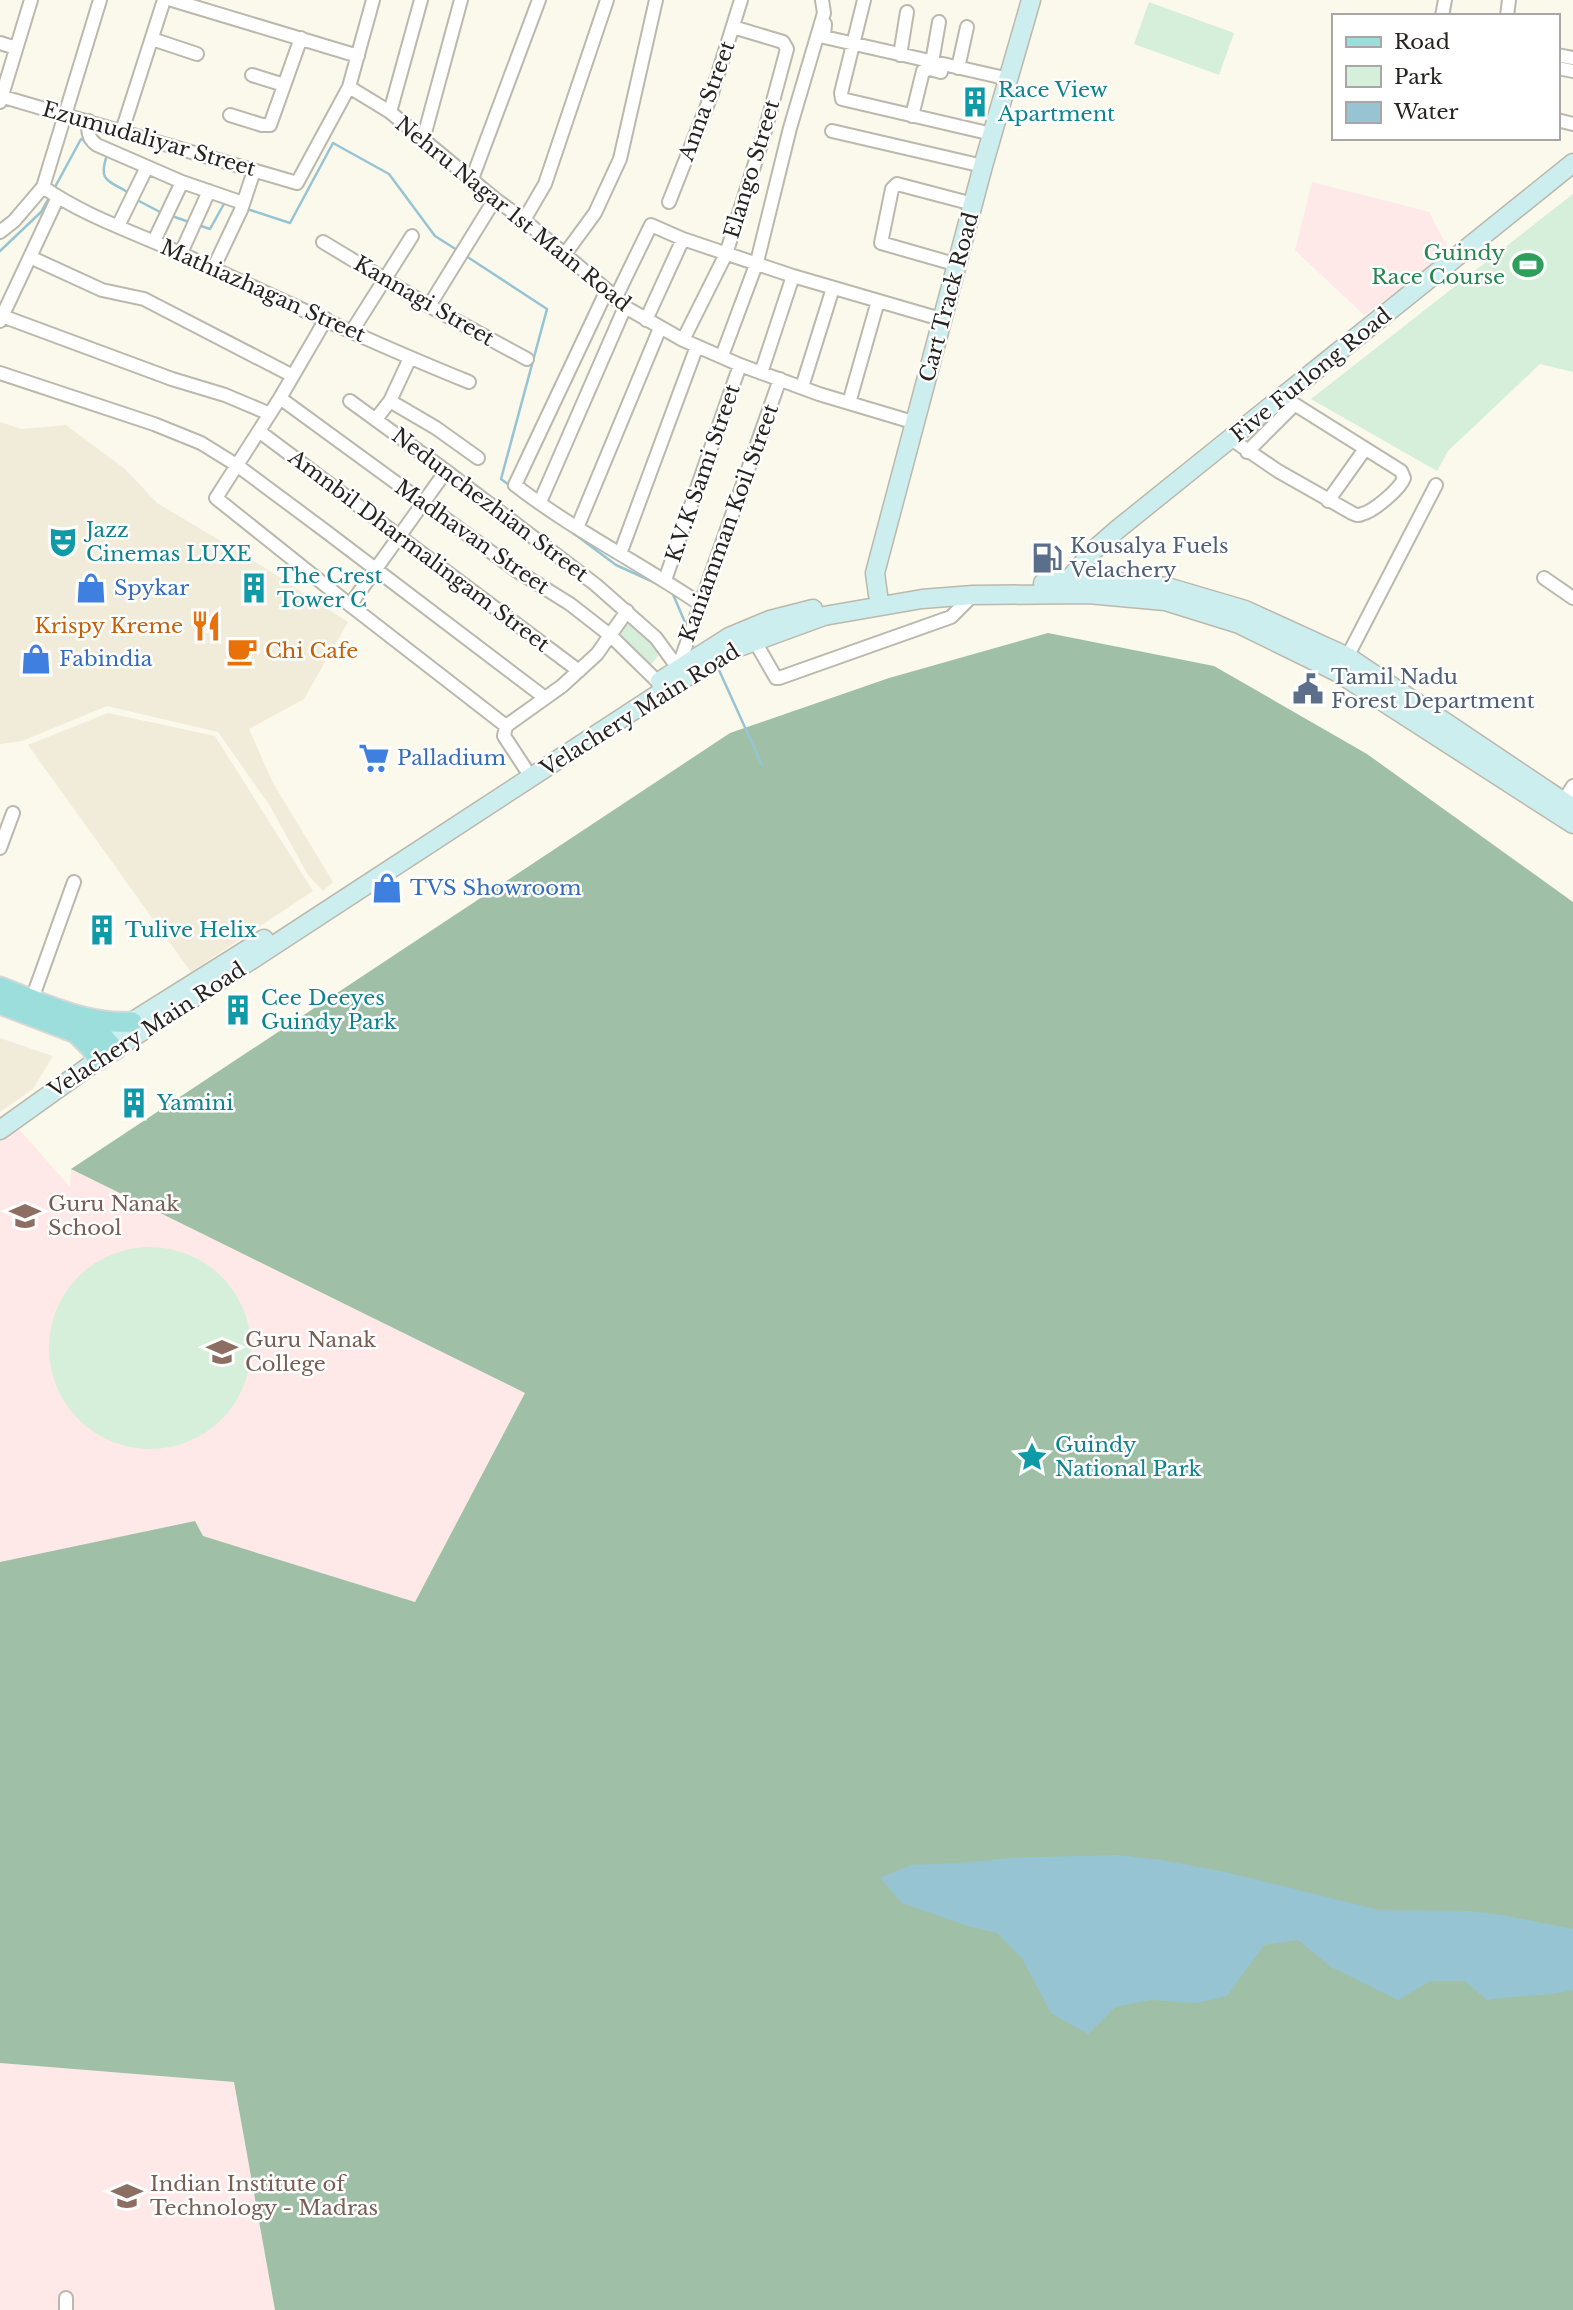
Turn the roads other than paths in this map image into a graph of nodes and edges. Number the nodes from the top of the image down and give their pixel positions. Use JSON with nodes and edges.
{"nodes":[{"id":1,"x":31,"y":0,"type":"edge"},
{"id":2,"x":100,"y":0,"type":"edge"},
{"id":3,"x":164,"y":0,"type":"edge"},
{"id":4,"x":172,"y":0,"type":"edge"},
{"id":5,"x":421,"y":0,"type":"edge"},
{"id":6,"x":461,"y":0,"type":"edge"},
{"id":7,"x":539,"y":0,"type":"edge"},
{"id":8,"x":607,"y":0,"type":"edge"},
{"id":9,"x":656,"y":0,"type":"edge"},
{"id":10,"x":741,"y":0,"type":"edge"},
{"id":11,"x":825,"y":0,"type":"edge"},
{"id":12,"x":864,"y":0,"type":"edge"},
{"id":13,"x":1031,"y":0,"type":"edge"},
{"id":14,"x":370,"y":1,"type":"edge"},
{"id":15,"x":907,"y":12,"type":"dead end"},
{"id":16,"x":939,"y":22,"type":"dead end"},
{"id":17,"x":733,"y":27,"type":"junction"},
{"id":18,"x":967,"y":27,"type":"dead end"},
{"id":19,"x":152,"y":38,"type":"junction"},
{"id":20,"x":301,"y":38,"type":"junction"},
{"id":21,"x":0,"y":43,"type":"edge"},
{"id":22,"x":853,"y":46,"type":"junction"},
{"id":23,"x":16,"y":48,"type":"junction"},
{"id":24,"x":197,"y":54,"type":"dead end"},
{"id":25,"x":358,"y":55,"type":"junction"},
{"id":26,"x":900,"y":55,"type":"junction"},
{"id":27,"x":932,"y":62,"type":"junction"},
{"id":28,"x":958,"y":68,"type":"junction"},
{"id":29,"x":252,"y":75,"type":"dead end"},
{"id":30,"x":1008,"y":83,"type":"junction"},
{"id":31,"x":284,"y":85,"type":"junction"},
{"id":32,"x":349,"y":87,"type":"junction"},
{"id":33,"x":1,"y":98,"type":"edge"},
{"id":34,"x":390,"y":112,"type":"junction"},
{"id":35,"x":67,"y":115,"type":"junction"},
{"id":36,"x":230,"y":115,"type":"dead end"},
{"id":37,"x":912,"y":116,"type":"junction"},
{"id":38,"x":89,"y":121,"type":"junction"},
{"id":39,"x":122,"y":131,"type":"junction"},
{"id":40,"x":832,"y":131,"type":"dead end"},
{"id":41,"x":992,"y":134,"type":"junction"},
{"id":42,"x":423,"y":139,"type":"junction"},
{"id":43,"x":1573,"y":163,"type":"edge"},
{"id":44,"x":983,"y":166,"type":"junction"},
{"id":45,"x":146,"y":167,"type":"junction"},
{"id":46,"x":254,"y":170,"type":"junction"},
{"id":47,"x":472,"y":179,"type":"junction"},
{"id":48,"x":182,"y":182,"type":"junction"},
{"id":49,"x":209,"y":191,"type":"junction"},
{"id":50,"x":51,"y":192,"type":"junction"},
{"id":51,"x":495,"y":199,"type":"junction"},
{"id":52,"x":669,"y":202,"type":"dead end"},
{"id":53,"x":243,"y":203,"type":"junction"},
{"id":54,"x":974,"y":204,"type":"junction"},
{"id":55,"x":524,"y":220,"type":"junction"},
{"id":56,"x":118,"y":226,"type":"junction"},
{"id":57,"x":0,"y":232,"type":"edge"},
{"id":58,"x":412,"y":236,"type":"dead end"},
{"id":59,"x":683,"y":239,"type":"junction"},
{"id":60,"x":155,"y":242,"type":"junction"},
{"id":61,"x":323,"y":242,"type":"dead end"},
{"id":62,"x":181,"y":253,"type":"junction"},
{"id":63,"x":565,"y":254,"type":"junction"},
{"id":64,"x":726,"y":254,"type":"junction"},
{"id":65,"x":30,"y":257,"type":"junction"},
{"id":66,"x":757,"y":262,"type":"junction"},
{"id":67,"x":958,"y":265,"type":"junction"},
{"id":68,"x":214,"y":269,"type":"junction"},
{"id":69,"x":793,"y":276,"type":"junction"},
{"id":70,"x":386,"y":278,"type":"junction"},
{"id":71,"x":833,"y":288,"type":"junction"},
{"id":72,"x":616,"y":299,"type":"junction"},
{"id":73,"x":878,"y":301,"type":"junction"},
{"id":74,"x":429,"y":306,"type":"junction"},
{"id":75,"x":1,"y":318,"type":"edge"},
{"id":76,"x":326,"y":319,"type":"junction"},
{"id":77,"x":646,"y":320,"type":"junction"},
{"id":78,"x":944,"y":320,"type":"junction"},
{"id":79,"x":660,"y":328,"type":"junction"},
{"id":80,"x":352,"y":331,"type":"junction"},
{"id":81,"x":683,"y":340,"type":"junction"},
{"id":82,"x":697,"y":346,"type":"junction"},
{"id":83,"x":722,"y":356,"type":"junction"},
{"id":84,"x":410,"y":358,"type":"junction"},
{"id":85,"x":527,"y":359,"type":"dead end"},
{"id":86,"x":740,"y":365,"type":"junction"},
{"id":87,"x":0,"y":373,"type":"edge"},
{"id":88,"x":761,"y":373,"type":"junction"},
{"id":89,"x":293,"y":376,"type":"junction"},
{"id":90,"x":780,"y":379,"type":"junction"},
{"id":91,"x":469,"y":382,"type":"dead end"},
{"id":92,"x":802,"y":387,"type":"junction"},
{"id":93,"x":280,"y":398,"type":"junction"},
{"id":94,"x":351,"y":401,"type":"dead end"},
{"id":95,"x":390,"y":401,"type":"junction"},
{"id":96,"x":1289,"y":401,"type":"junction"},
{"id":97,"x":849,"y":402,"type":"junction"},
{"id":98,"x":270,"y":414,"type":"junction"},
{"id":99,"x":376,"y":419,"type":"junction"},
{"id":100,"x":916,"y":423,"type":"junction"},
{"id":101,"x":260,"y":432,"type":"junction"},
{"id":102,"x":1231,"y":439,"type":"junction"},
{"id":103,"x":1365,"y":449,"type":"junction"},
{"id":104,"x":1247,"y":452,"type":"junction"},
{"id":105,"x":478,"y":458,"type":"dead end"},
{"id":106,"x":238,"y":466,"type":"junction"},
{"id":107,"x":446,"y":471,"type":"junction"},
{"id":108,"x":1436,"y":485,"type":"dead end"},
{"id":109,"x":1328,"y":501,"type":"junction"},
{"id":110,"x":540,"y":502,"type":"junction"},
{"id":111,"x":424,"y":503,"type":"junction"},
{"id":112,"x":577,"y":528,"type":"junction"},
{"id":113,"x":399,"y":536,"type":"junction"},
{"id":114,"x":620,"y":554,"type":"junction"},
{"id":115,"x":376,"y":569,"type":"junction"},
{"id":116,"x":1544,"y":578,"type":"dead end"},
{"id":117,"x":665,"y":580,"type":"junction"},
{"id":118,"x":1061,"y":588,"type":"junction"},
{"id":119,"x":878,"y":595,"type":"junction"},
{"id":120,"x":973,"y":595,"type":"junction"},
{"id":121,"x":1573,"y":598,"type":"edge"},
{"id":122,"x":700,"y":604,"type":"junction"},
{"id":123,"x":350,"y":605,"type":"junction"},
{"id":124,"x":626,"y":611,"type":"junction"},
{"id":125,"x":611,"y":636,"type":"junction"},
{"id":126,"x":754,"y":640,"type":"junction"},
{"id":127,"x":1343,"y":664,"type":"junction"},
{"id":128,"x":678,"y":668,"type":"junction"},
{"id":129,"x":579,"y":671,"type":"junction"},
{"id":130,"x":658,"y":682,"type":"junction"},
{"id":131,"x":544,"y":697,"type":"junction"},
{"id":132,"x":506,"y":726,"type":"junction"},
{"id":133,"x":525,"y":768,"type":"junction"},
{"id":134,"x":1566,"y":802,"type":"edge"},
{"id":135,"x":13,"y":813,"type":"dead end"},
{"id":136,"x":1573,"y":824,"type":"edge"},
{"id":137,"x":0,"y":848,"type":"edge"},
{"id":138,"x":74,"y":883,"type":"dead end"},
{"id":139,"x":0,"y":987,"type":"edge"},
{"id":140,"x":32,"y":999,"type":"junction"},
{"id":141,"x":0,"y":1004,"type":"edge"},
{"id":142,"x":87,"y":1019,"type":"junction"},
{"id":143,"x":132,"y":1022,"type":"junction"},
{"id":144,"x":102,"y":1049,"type":"junction"},
{"id":145,"x":0,"y":1117,"type":"edge"},
{"id":146,"x":0,"y":1130,"type":"edge"}],
"edges":[{"from":1,"to":23,"type":"street"},
{"from":2,"to":35,"type":"street"},
{"from":3,"to":19,"type":"street"},
{"from":4,"to":20,"type":"street"},
{"from":5,"to":34,"type":"street"},
{"from":6,"to":42,"type":"street"},
{"from":7,"to":47,"type":"street"},
{"from":8,"to":55,"type":"street"},
{"from":9,"to":63,"type":"street"},
{"from":10,"to":17,"type":"street","name":"Anna Street"},
{"from":11,"to":22,"type":"street"},
{"from":11,"to":66,"type":"street"},
{"from":12,"to":22,"type":"street"},
{"from":13,"to":30,"type":"main road","name":"Cart Track Road"},
{"from":14,"to":25,"type":"street"},
{"from":15,"to":26,"type":"street"},
{"from":16,"to":27,"type":"street"},
{"from":17,"to":52,"type":"street","name":"Anna Street"},
{"from":17,"to":64,"type":"street","name":"Elango Street"},
{"from":18,"to":28,"type":"street"},
{"from":19,"to":24,"type":"street"},
{"from":19,"to":39,"type":"street"},
{"from":20,"to":25,"type":"street"},
{"from":20,"to":31,"type":"street"},
{"from":21,"to":23,"type":"street"},
{"from":22,"to":26,"type":"street"},
{"from":22,"to":37,"type":"street"},
{"from":23,"to":33,"type":"street"},
{"from":25,"to":32,"type":"street"},
{"from":26,"to":27,"type":"street"},
{"from":27,"to":28,"type":"street"},
{"from":28,"to":30,"type":"street"},
{"from":29,"to":31,"type":"street"},
{"from":30,"to":37,"type":"street"},
{"from":30,"to":41,"type":"main road","name":"Cart Track Road"},
{"from":31,"to":36,"type":"street"},
{"from":32,"to":34,"type":"street","name":"Nehru Nagar 1st Main Road"},
{"from":32,"to":46,"type":"street","name":"Ezumudaliyar Street"},
{"from":33,"to":35,"type":"street","name":"Ezumudaliyar Street"},
{"from":34,"to":42,"type":"street","name":"Nehru Nagar 1st Main Road"},
{"from":35,"to":38,"type":"street","name":"Ezumudaliyar Street"},
{"from":35,"to":50,"type":"street"},
{"from":37,"to":41,"type":"street"},
{"from":38,"to":39,"type":"street","name":"Ezumudaliyar Street"},
{"from":38,"to":45,"type":"street"},
{"from":39,"to":46,"type":"street","name":"Ezumudaliyar Street"},
{"from":40,"to":44,"type":"street"},
{"from":41,"to":44,"type":"main road","name":"Cart Track Road"},
{"from":42,"to":47,"type":"street","name":"Nehru Nagar 1st Main Road"},
{"from":43,"to":96,"type":"main road","name":"Five Furlong Road"},
{"from":44,"to":54,"type":"main road","name":"Cart Track Road"},
{"from":45,"to":48,"type":"street"},
{"from":45,"to":56,"type":"street"},
{"from":46,"to":53,"type":"street"},
{"from":47,"to":51,"type":"street","name":"Nehru Nagar 1st Main Road"},
{"from":48,"to":49,"type":"street"},
{"from":48,"to":60,"type":"street"},
{"from":49,"to":53,"type":"street"},
{"from":49,"to":62,"type":"street"},
{"from":50,"to":56,"type":"street","name":"Mathiazhagan Street"},
{"from":50,"to":57,"type":"street"},
{"from":50,"to":65,"type":"street"},
{"from":51,"to":55,"type":"street","name":"Nehru Nagar 1st Main Road"},
{"from":51,"to":74,"type":"street"},
{"from":53,"to":68,"type":"street"},
{"from":54,"to":67,"type":"main road","name":"Cart Track Road"},
{"from":54,"to":67,"type":"street"},
{"from":55,"to":63,"type":"street","name":"Nehru Nagar 1st Main Road"},
{"from":56,"to":60,"type":"street","name":"Mathiazhagan Street"},
{"from":58,"to":70,"type":"street"},
{"from":59,"to":64,"type":"street"},
{"from":59,"to":72,"type":"street"},
{"from":59,"to":77,"type":"street"},
{"from":60,"to":62,"type":"street","name":"Mathiazhagan Street"},
{"from":61,"to":70,"type":"street","name":"Kannagi Street"},
{"from":62,"to":68,"type":"street","name":"Mathiazhagan Street"},
{"from":63,"to":72,"type":"street","name":"Nehru Nagar 1st Main Road"},
{"from":64,"to":66,"type":"street"},
{"from":64,"to":81,"type":"street","name":"Elango Street"},
{"from":65,"to":75,"type":"street"},
{"from":65,"to":89,"type":"street"},
{"from":66,"to":69,"type":"street"},
{"from":66,"to":83,"type":"street"},
{"from":67,"to":78,"type":"main road","name":"Cart Track Road"},
{"from":68,"to":76,"type":"street","name":"Mathiazhagan Street"},
{"from":69,"to":71,"type":"street"},
{"from":69,"to":88,"type":"street"},
{"from":70,"to":74,"type":"street","name":"Kannagi Street"},
{"from":70,"to":80,"type":"street"},
{"from":71,"to":73,"type":"street"},
{"from":71,"to":92,"type":"street"},
{"from":72,"to":77,"type":"street","name":"Nehru Nagar 1st Main Road"},
{"from":72,"to":110,"type":"street"},
{"from":72,"to":110,"type":"street"},
{"from":73,"to":78,"type":"street"},
{"from":73,"to":97,"type":"street"},
{"from":74,"to":85,"type":"street","name":"Kannagi Street"},
{"from":75,"to":98,"type":"street"},
{"from":76,"to":80,"type":"street","name":"Mathiazhagan Street"},
{"from":76,"to":89,"type":"street"},
{"from":77,"to":79,"type":"street","name":"Nehru Nagar 1st Main Road"},
{"from":78,"to":100,"type":"main road","name":"Cart Track Road"},
{"from":79,"to":81,"type":"street","name":"Nehru Nagar 1st Main Road"},
{"from":79,"to":112,"type":"street"},
{"from":80,"to":84,"type":"street","name":"Mathiazhagan Street"},
{"from":81,"to":82,"type":"street","name":"Nehru Nagar 1st Main Road"},
{"from":82,"to":83,"type":"street","name":"Nehru Nagar 1st Main Road"},
{"from":82,"to":114,"type":"street"},
{"from":83,"to":86,"type":"street","name":"Nehru Nagar 1st Main Road"},
{"from":84,"to":91,"type":"street","name":"Mathiazhagan Street"},
{"from":84,"to":95,"type":"street"},
{"from":86,"to":88,"type":"street","name":"Nehru Nagar 1st Main Road"},
{"from":86,"to":117,"type":"street","name":"K.V.K Sami Street"},
{"from":87,"to":106,"type":"street"},
{"from":88,"to":90,"type":"street","name":"Nehru Nagar 1st Main Road"},
{"from":89,"to":93,"type":"street"},
{"from":90,"to":92,"type":"street","name":"Nehru Nagar 1st Main Road"},
{"from":90,"to":122,"type":"street","name":"Kaniamman Koil Street"},
{"from":92,"to":97,"type":"street","name":"Nehru Nagar 1st Main Road"},
{"from":93,"to":98,"type":"street"},
{"from":93,"to":111,"type":"street","name":"Madhavan Street"},
{"from":94,"to":99,"type":"street","name":"Nedunchezhian Street"},
{"from":95,"to":99,"type":"street"},
{"from":95,"to":105,"type":"street"},
{"from":96,"to":102,"type":"main road","name":"Five Furlong Road"},
{"from":96,"to":103,"type":"street"},
{"from":96,"to":104,"type":"street"},
{"from":97,"to":100,"type":"street","name":"Nehru Nagar 1st Main Road"},
{"from":98,"to":101,"type":"street"},
{"from":99,"to":107,"type":"street","name":"Nedunchezhian Street"},
{"from":100,"to":119,"type":"main road","name":"Cart Track Road"},
{"from":101,"to":106,"type":"street"},
{"from":101,"to":113,"type":"street","name":"Amnbil Dharmalingam Street"},
{"from":102,"to":104,"type":"street"},
{"from":102,"to":118,"type":"main road","name":"Five Furlong Road"},
{"from":103,"to":109,"type":"street"},
{"from":103,"to":109,"type":"street"},
{"from":104,"to":109,"type":"street"},
{"from":106,"to":115,"type":"street"},
{"from":106,"to":123,"type":"street"},
{"from":107,"to":111,"type":"street"},
{"from":107,"to":124,"type":"street","name":"Nedunchezhian Street"},
{"from":108,"to":127,"type":"street"},
{"from":110,"to":112,"type":"street"},
{"from":111,"to":113,"type":"street"},
{"from":111,"to":125,"type":"street","name":"Madhavan Street"},
{"from":112,"to":114,"type":"street"},
{"from":113,"to":115,"type":"street"},
{"from":113,"to":129,"type":"street","name":"Amnbil Dharmalingam Street"},
{"from":114,"to":117,"type":"street"},
{"from":115,"to":123,"type":"street"},
{"from":115,"to":131,"type":"street"},
{"from":116,"to":121,"type":"street"},
{"from":117,"to":122,"type":"street"},
{"from":118,"to":119,"type":"main road","name":"Velachery Main Road"},
{"from":118,"to":120,"type":"main road","name":"Velachery Main Road"},
{"from":118,"to":127,"type":"main road","name":"Velachery Main Road"},
{"from":119,"to":128,"type":"main road","name":"Velachery Main Road"},
{"from":120,"to":126,"type":"main road","name":"Velachery Main Road"},
{"from":120,"to":126,"type":"street"},
{"from":122,"to":128,"type":"street","name":"Kaniamman Koil Street"},
{"from":123,"to":132,"type":"street"},
{"from":124,"to":125,"type":"street"},
{"from":124,"to":128,"type":"street","name":"Nedunchezhian Street"},
{"from":125,"to":129,"type":"street"},
{"from":125,"to":130,"type":"street","name":"Madhavan Street"},
{"from":126,"to":144,"type":"main road","name":"Velachery Main Road"},
{"from":127,"to":134,"type":"main road","name":"Velachery Main Road"},
{"from":128,"to":130,"type":"main road","name":"Velachery Main Road"},
{"from":129,"to":131,"type":"street"},
{"from":130,"to":133,"type":"main road","name":"Velachery Main Road"},
{"from":131,"to":132,"type":"street"},
{"from":132,"to":133,"type":"street"},
{"from":133,"to":143,"type":"main road","name":"Velachery Main Road"},
{"from":134,"to":136,"type":"main road","name":"Velachery Main Road"},
{"from":135,"to":137,"type":"street"},
{"from":138,"to":140,"type":"street"},
{"from":139,"to":140,"type":"main road"},
{"from":140,"to":142,"type":"main road"},
{"from":141,"to":144,"type":"main road"},
{"from":142,"to":143,"type":"main road"},
{"from":142,"to":144,"type":"main road"},
{"from":143,"to":144,"type":"main road","name":"Velachery Main Road"},
{"from":144,"to":145,"type":"main road","name":"Velachery Main Road"},
{"from":144,"to":146,"type":"main road","name":"Velachery Main Road"}]}
